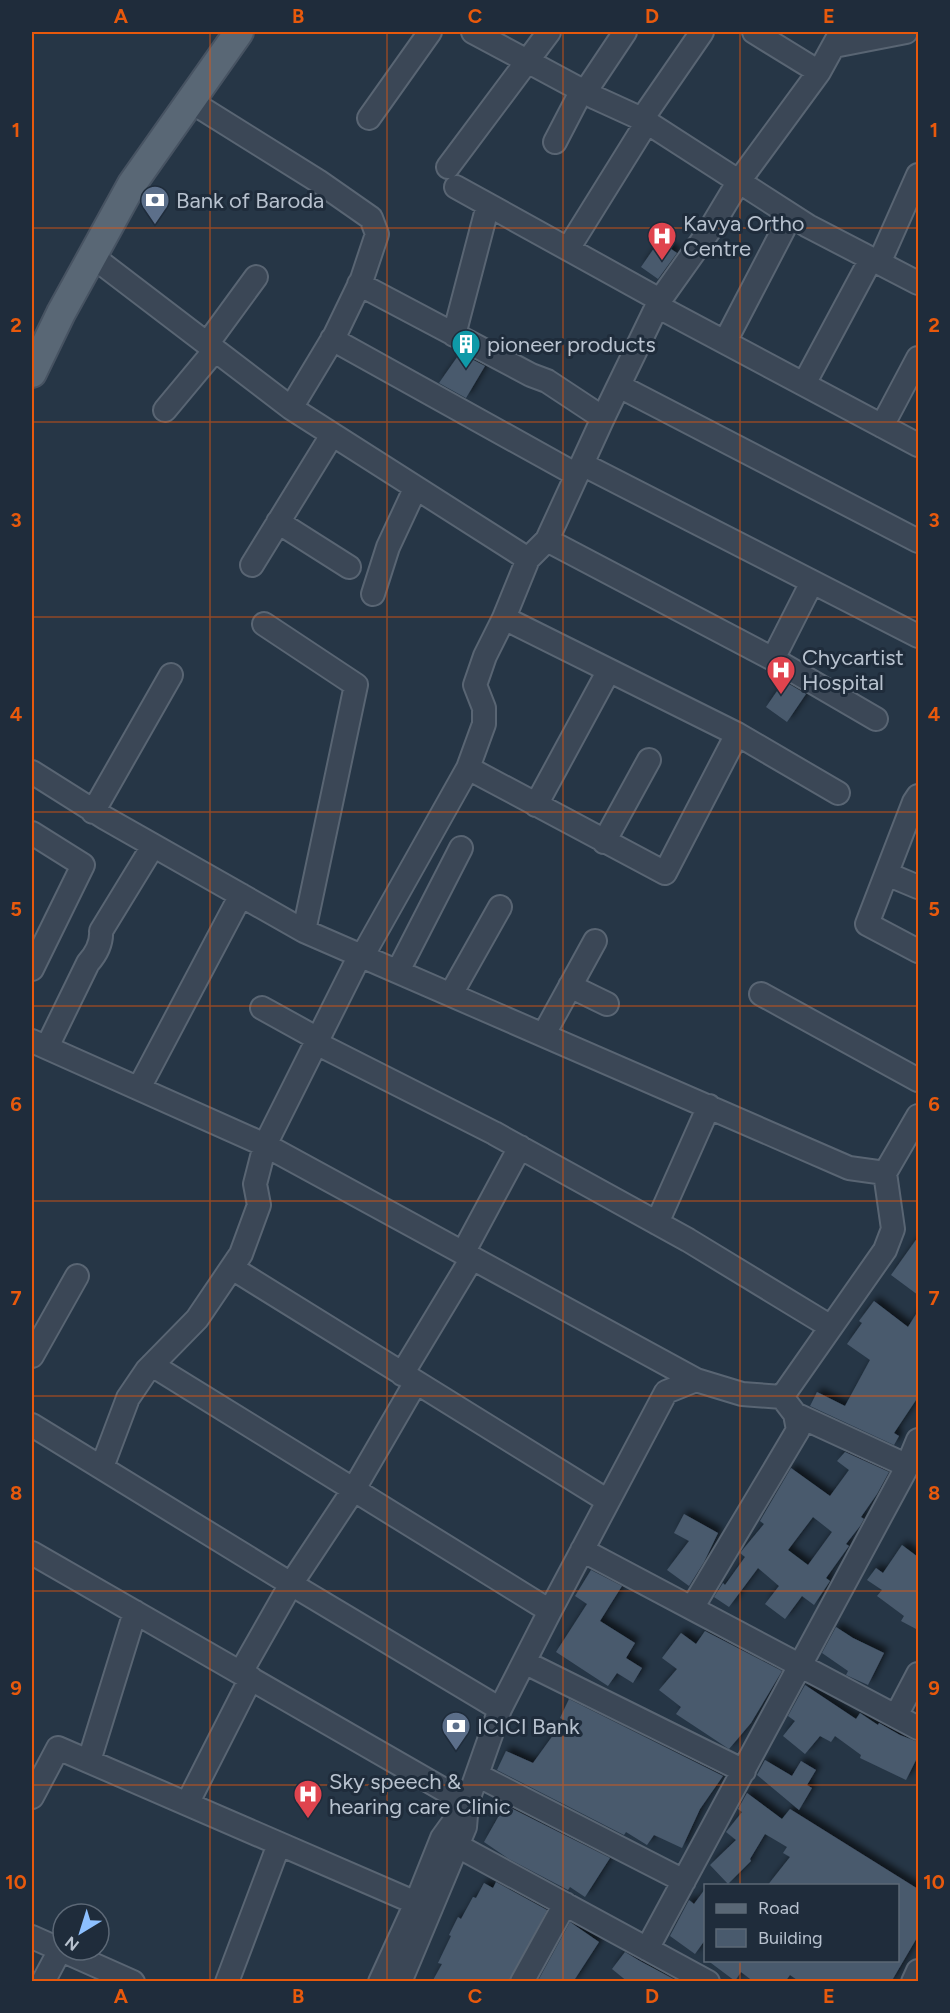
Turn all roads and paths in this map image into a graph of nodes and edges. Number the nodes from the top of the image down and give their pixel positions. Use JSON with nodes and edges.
{"nodes":[{"id":1,"x":239,"y":32,"type":"edge"},
{"id":2,"x":430,"y":32,"type":"edge"},
{"id":3,"x":473,"y":32,"type":"edge"},
{"id":4,"x":549,"y":32,"type":"edge"},
{"id":5,"x":625,"y":32,"type":"edge"},
{"id":6,"x":702,"y":32,"type":"edge"},
{"id":7,"x":754,"y":32,"type":"edge"},
{"id":8,"x":906,"y":32,"type":"edge"},
{"id":9,"x":838,"y":39,"type":"edge"},
{"id":10,"x":527,"y":60,"type":"junction"},
{"id":11,"x":819,"y":72,"type":"junction"},
{"id":12,"x":583,"y":91,"type":"junction"},
{"id":13,"x":190,"y":101,"type":"junction"},
{"id":14,"x":369,"y":118,"type":"dead end"},
{"id":15,"x":644,"y":121,"type":"junction"},
{"id":16,"x":555,"y":142,"type":"dead end"},
{"id":17,"x":918,"y":174,"type":"edge"},
{"id":18,"x":739,"y":181,"type":"junction"},
{"id":19,"x":488,"y":205,"type":"junction"},
{"id":20,"x":791,"y":215,"type":"junction"},
{"id":21,"x":568,"y":249,"type":"junction"},
{"id":22,"x":92,"y":256,"type":"junction"},
{"id":23,"x":875,"y":261,"type":"junction"},
{"id":24,"x":256,"y":277,"type":"dead end"},
{"id":25,"x":918,"y":283,"type":"edge"},
{"id":26,"x":359,"y":284,"type":"junction"},
{"id":27,"x":658,"y":303,"type":"junction"},
{"id":28,"x":454,"y":335,"type":"junction"},
{"id":29,"x":332,"y":339,"type":"junction"},
{"id":30,"x":725,"y":342,"type":"junction"},
{"id":31,"x":211,"y":347,"type":"junction"},
{"id":32,"x":918,"y":358,"type":"edge"},
{"id":33,"x":32,"y":373,"type":"edge"},
{"id":34,"x":804,"y":384,"type":"junction"},
{"id":35,"x":619,"y":386,"type":"junction"},
{"id":36,"x":291,"y":408,"type":"junction"},
{"id":37,"x":165,"y":410,"type":"dead end"},
{"id":38,"x":603,"y":418,"type":"junction"},
{"id":39,"x":882,"y":426,"type":"junction"},
{"id":40,"x":332,"y":435,"type":"junction"},
{"id":41,"x":918,"y":445,"type":"edge"},
{"id":42,"x":579,"y":470,"type":"junction"},
{"id":43,"x":415,"y":489,"type":"junction"},
{"id":44,"x":278,"y":522,"type":"junction"},
{"id":45,"x":547,"y":540,"type":"junction"},
{"id":46,"x":918,"y":541,"type":"edge"},
{"id":47,"x":528,"y":559,"type":"junction"},
{"id":48,"x":252,"y":565,"type":"dead end"},
{"id":49,"x":349,"y":567,"type":"dead end"},
{"id":50,"x":812,"y":582,"type":"junction"},
{"id":51,"x":373,"y":594,"type":"dead end"},
{"id":52,"x":504,"y":618,"type":"junction"},
{"id":53,"x":264,"y":624,"type":"dead end"},
{"id":54,"x":918,"y":636,"type":"edge"},
{"id":55,"x":773,"y":658,"type":"junction"},
{"id":56,"x":609,"y":672,"type":"junction"},
{"id":57,"x":171,"y":675,"type":"dead end"},
{"id":58,"x":876,"y":719,"type":"dead end"},
{"id":59,"x":737,"y":734,"type":"junction"},
{"id":60,"x":649,"y":760,"type":"dead end"},
{"id":61,"x":468,"y":768,"type":"junction"},
{"id":62,"x":32,"y":772,"type":"edge"},
{"id":63,"x":838,"y":793,"type":"dead end"},
{"id":64,"x":918,"y":795,"type":"edge"},
{"id":65,"x":536,"y":805,"type":"junction"},
{"id":66,"x":93,"y":812,"type":"junction"},
{"id":67,"x":32,"y":833,"type":"edge"},
{"id":68,"x":604,"y":842,"type":"junction"},
{"id":69,"x":153,"y":846,"type":"junction"},
{"id":70,"x":461,"y":848,"type":"dead end"},
{"id":71,"x":887,"y":874,"type":"junction"},
{"id":72,"x":918,"y":887,"type":"edge"},
{"id":73,"x":241,"y":896,"type":"junction"},
{"id":74,"x":500,"y":907,"type":"dead end"},
{"id":75,"x":304,"y":931,"type":"junction"},
{"id":76,"x":595,"y":941,"type":"dead end"},
{"id":77,"x":918,"y":951,"type":"edge"},
{"id":78,"x":362,"y":955,"type":"junction"},
{"id":79,"x":32,"y":969,"type":"edge"},
{"id":80,"x":398,"y":971,"type":"junction"},
{"id":81,"x":570,"y":986,"type":"junction"},
{"id":82,"x":451,"y":994,"type":"junction"},
{"id":83,"x":761,"y":994,"type":"dead end"},
{"id":84,"x":607,"y":1004,"type":"dead end"},
{"id":85,"x":262,"y":1008,"type":"dead end"},
{"id":86,"x":544,"y":1034,"type":"junction"},
{"id":87,"x":317,"y":1041,"type":"junction"},
{"id":88,"x":39,"y":1044,"type":"edge"},
{"id":89,"x":918,"y":1080,"type":"edge"},
{"id":90,"x":139,"y":1088,"type":"junction"},
{"id":91,"x":709,"y":1106,"type":"junction"},
{"id":92,"x":918,"y":1116,"type":"edge"},
{"id":93,"x":265,"y":1144,"type":"junction"},
{"id":94,"x":520,"y":1147,"type":"junction"},
{"id":95,"x":885,"y":1173,"type":"junction"},
{"id":96,"x":657,"y":1223,"type":"junction"},
{"id":97,"x":468,"y":1255,"type":"junction"},
{"id":98,"x":232,"y":1268,"type":"junction"},
{"id":99,"x":77,"y":1276,"type":"dead end"},
{"id":100,"x":831,"y":1327,"type":"junction"},
{"id":101,"x":32,"y":1356,"type":"edge"},
{"id":102,"x":152,"y":1365,"type":"junction"},
{"id":103,"x":409,"y":1378,"type":"junction"},
{"id":104,"x":696,"y":1380,"type":"junction"},
{"id":105,"x":789,"y":1405,"type":"junction"},
{"id":106,"x":32,"y":1425,"type":"edge"},
{"id":107,"x":918,"y":1440,"type":"edge"},
{"id":108,"x":908,"y":1466,"type":"junction"},
{"id":109,"x":102,"y":1467,"type":"junction"},
{"id":110,"x":354,"y":1489,"type":"junction"},
{"id":111,"x":608,"y":1501,"type":"junction"},
{"id":112,"x":582,"y":1550,"type":"junction"},
{"id":113,"x":32,"y":1553,"type":"edge"},
{"id":114,"x":291,"y":1584,"type":"junction"},
{"id":115,"x":692,"y":1608,"type":"junction"},
{"id":116,"x":550,"y":1611,"type":"junction"},
{"id":117,"x":135,"y":1612,"type":"junction"},
{"id":118,"x":524,"y":1662,"type":"junction"},
{"id":119,"x":801,"y":1665,"type":"junction"},
{"id":120,"x":918,"y":1674,"type":"edge"},
{"id":121,"x":246,"y":1675,"type":"junction"},
{"id":122,"x":500,"y":1709,"type":"junction"},
{"id":123,"x":896,"y":1716,"type":"junction"},
{"id":124,"x":918,"y":1728,"type":"edge"},
{"id":125,"x":89,"y":1761,"type":"junction"},
{"id":126,"x":744,"y":1771,"type":"junction"},
{"id":127,"x":477,"y":1775,"type":"junction"},
{"id":128,"x":32,"y":1797,"type":"edge"},
{"id":129,"x":467,"y":1803,"type":"junction"},
{"id":130,"x":187,"y":1804,"type":"junction"},
{"id":131,"x":279,"y":1844,"type":"junction"},
{"id":132,"x":456,"y":1845,"type":"junction"},
{"id":133,"x":684,"y":1881,"type":"junction"},
{"id":134,"x":416,"y":1903,"type":"junction"},
{"id":135,"x":565,"y":1904,"type":"junction"},
{"id":136,"x":32,"y":1937,"type":"edge"},
{"id":137,"x":51,"y":1946,"type":"edge"},
{"id":138,"x":647,"y":1949,"type":"junction"},
{"id":139,"x":54,"y":1962,"type":"edge"},
{"id":140,"x":87,"y":1962,"type":"edge"},
{"id":141,"x":918,"y":1971,"type":"edge"},
{"id":142,"x":389,"y":1980,"type":"edge"},
{"id":143,"x":705,"y":1981,"type":"edge"},
{"id":144,"x":43,"y":1982,"type":"edge"},
{"id":145,"x":133,"y":1982,"type":"edge"},
{"id":146,"x":227,"y":1982,"type":"edge"},
{"id":147,"x":522,"y":1982,"type":"edge"},
{"id":148,"x":913,"y":1982,"type":"edge"}],
"edges":[{"from":1,"to":13,"type":"main road"},
{"from":2,"to":14,"type":"street"},
{"from":3,"to":10,"type":"street"},
{"from":4,"to":10,"type":"street"},
{"from":5,"to":12,"type":"street"},
{"from":6,"to":15,"type":"street"},
{"from":7,"to":11,"type":"street"},
{"from":8,"to":9,"type":"street"},
{"from":9,"to":11,"type":"street"},
{"from":10,"to":12,"type":"street"},
{"from":10,"to":19,"type":"street"},
{"from":11,"to":18,"type":"street"},
{"from":12,"to":15,"type":"street"},
{"from":12,"to":16,"type":"street"},
{"from":13,"to":22,"type":"main road"},
{"from":13,"to":26,"type":"street"},
{"from":15,"to":18,"type":"street"},
{"from":15,"to":21,"type":"street"},
{"from":17,"to":23,"type":"street"},
{"from":18,"to":20,"type":"street"},
{"from":18,"to":27,"type":"street"},
{"from":19,"to":21,"type":"street"},
{"from":19,"to":28,"type":"street"},
{"from":20,"to":23,"type":"street"},
{"from":20,"to":30,"type":"street"},
{"from":21,"to":27,"type":"street"},
{"from":22,"to":31,"type":"street"},
{"from":22,"to":33,"type":"main road"},
{"from":23,"to":25,"type":"street"},
{"from":23,"to":34,"type":"street"},
{"from":24,"to":31,"type":"street"},
{"from":26,"to":28,"type":"street"},
{"from":26,"to":29,"type":"street"},
{"from":27,"to":30,"type":"street"},
{"from":27,"to":35,"type":"street"},
{"from":28,"to":38,"type":"street"},
{"from":29,"to":36,"type":"street"},
{"from":29,"to":42,"type":"street"},
{"from":30,"to":34,"type":"street"},
{"from":31,"to":36,"type":"street"},
{"from":31,"to":37,"type":"street"},
{"from":32,"to":39,"type":"street"},
{"from":34,"to":39,"type":"street"},
{"from":35,"to":38,"type":"street"},
{"from":35,"to":46,"type":"street"},
{"from":36,"to":40,"type":"street"},
{"from":38,"to":42,"type":"street"},
{"from":39,"to":41,"type":"street"},
{"from":40,"to":43,"type":"street"},
{"from":40,"to":44,"type":"street"},
{"from":42,"to":45,"type":"street"},
{"from":42,"to":50,"type":"street"},
{"from":43,"to":47,"type":"street"},
{"from":43,"to":51,"type":"street"},
{"from":44,"to":48,"type":"street"},
{"from":44,"to":49,"type":"street"},
{"from":45,"to":47,"type":"street"},
{"from":45,"to":55,"type":"street"},
{"from":47,"to":52,"type":"street"},
{"from":50,"to":54,"type":"street"},
{"from":50,"to":55,"type":"street"},
{"from":52,"to":56,"type":"street"},
{"from":52,"to":61,"type":"street"},
{"from":53,"to":75,"type":"street"},
{"from":55,"to":58,"type":"street"},
{"from":56,"to":59,"type":"street"},
{"from":56,"to":65,"type":"street"},
{"from":57,"to":66,"type":"street"},
{"from":59,"to":63,"type":"street"},
{"from":59,"to":68,"type":"street"},
{"from":60,"to":68,"type":"street"},
{"from":61,"to":65,"type":"street"},
{"from":61,"to":78,"type":"street"},
{"from":62,"to":66,"type":"street"},
{"from":64,"to":71,"type":"street"},
{"from":65,"to":68,"type":"street"},
{"from":66,"to":69,"type":"street"},
{"from":67,"to":79,"type":"street"},
{"from":69,"to":73,"type":"street"},
{"from":69,"to":88,"type":"street"},
{"from":70,"to":80,"type":"street"},
{"from":71,"to":72,"type":"street"},
{"from":71,"to":77,"type":"street"},
{"from":73,"to":75,"type":"street"},
{"from":73,"to":90,"type":"street"},
{"from":74,"to":82,"type":"street"},
{"from":75,"to":78,"type":"street"},
{"from":76,"to":81,"type":"street"},
{"from":78,"to":80,"type":"street"},
{"from":78,"to":87,"type":"street"},
{"from":80,"to":82,"type":"street"},
{"from":81,"to":84,"type":"street"},
{"from":81,"to":86,"type":"street"},
{"from":82,"to":86,"type":"street"},
{"from":83,"to":89,"type":"street"},
{"from":85,"to":87,"type":"street"},
{"from":86,"to":91,"type":"street"},
{"from":87,"to":93,"type":"street"},
{"from":87,"to":94,"type":"street"},
{"from":88,"to":90,"type":"street"},
{"from":90,"to":93,"type":"street"},
{"from":91,"to":95,"type":"street"},
{"from":91,"to":96,"type":"street"},
{"from":92,"to":95,"type":"street"},
{"from":93,"to":97,"type":"street"},
{"from":93,"to":98,"type":"street"},
{"from":94,"to":96,"type":"street"},
{"from":94,"to":97,"type":"street"},
{"from":95,"to":100,"type":"street"},
{"from":96,"to":100,"type":"street"},
{"from":97,"to":103,"type":"street"},
{"from":97,"to":104,"type":"street"},
{"from":98,"to":102,"type":"street"},
{"from":98,"to":103,"type":"street"},
{"from":99,"to":101,"type":"street"},
{"from":100,"to":105,"type":"street"},
{"from":102,"to":109,"type":"street"},
{"from":102,"to":110,"type":"street"},
{"from":103,"to":110,"type":"street"},
{"from":103,"to":111,"type":"street"},
{"from":104,"to":105,"type":"street"},
{"from":104,"to":111,"type":"street"},
{"from":105,"to":108,"type":"street"},
{"from":105,"to":115,"type":"street"},
{"from":106,"to":109,"type":"street"},
{"from":107,"to":108,"type":"street"},
{"from":108,"to":119,"type":"street"},
{"from":109,"to":114,"type":"street"},
{"from":110,"to":114,"type":"street"},
{"from":110,"to":116,"type":"street"},
{"from":111,"to":112,"type":"street"},
{"from":112,"to":115,"type":"street"},
{"from":112,"to":116,"type":"street"},
{"from":113,"to":117,"type":"street"},
{"from":114,"to":121,"type":"street"},
{"from":114,"to":122,"type":"street"},
{"from":115,"to":119,"type":"street"},
{"from":116,"to":118,"type":"street"},
{"from":117,"to":121,"type":"street"},
{"from":117,"to":125,"type":"street"},
{"from":118,"to":122,"type":"street"},
{"from":118,"to":126,"type":"street"},
{"from":119,"to":123,"type":"street"},
{"from":119,"to":126,"type":"street"},
{"from":120,"to":123,"type":"street"},
{"from":121,"to":129,"type":"street"},
{"from":121,"to":130,"type":"street"},
{"from":122,"to":127,"type":"street"},
{"from":123,"to":124,"type":"street"},
{"from":125,"to":128,"type":"street"},
{"from":125,"to":130,"type":"street"},
{"from":126,"to":133,"type":"street"},
{"from":127,"to":129,"type":"street"},
{"from":127,"to":133,"type":"street"},
{"from":129,"to":132,"type":"street"},
{"from":129,"to":134,"type":"street"},
{"from":130,"to":131,"type":"street"},
{"from":131,"to":134,"type":"street"},
{"from":131,"to":146,"type":"street"},
{"from":132,"to":135,"type":"street"},
{"from":132,"to":142,"type":"street"},
{"from":133,"to":138,"type":"street"},
{"from":134,"to":142,"type":"street"},
{"from":135,"to":138,"type":"street"},
{"from":135,"to":147,"type":"street"},
{"from":136,"to":137,"type":"street"},
{"from":138,"to":143,"type":"street"},
{"from":139,"to":144,"type":"street"},
{"from":140,"to":145,"type":"street"},
{"from":141,"to":148,"type":"street"}]}
